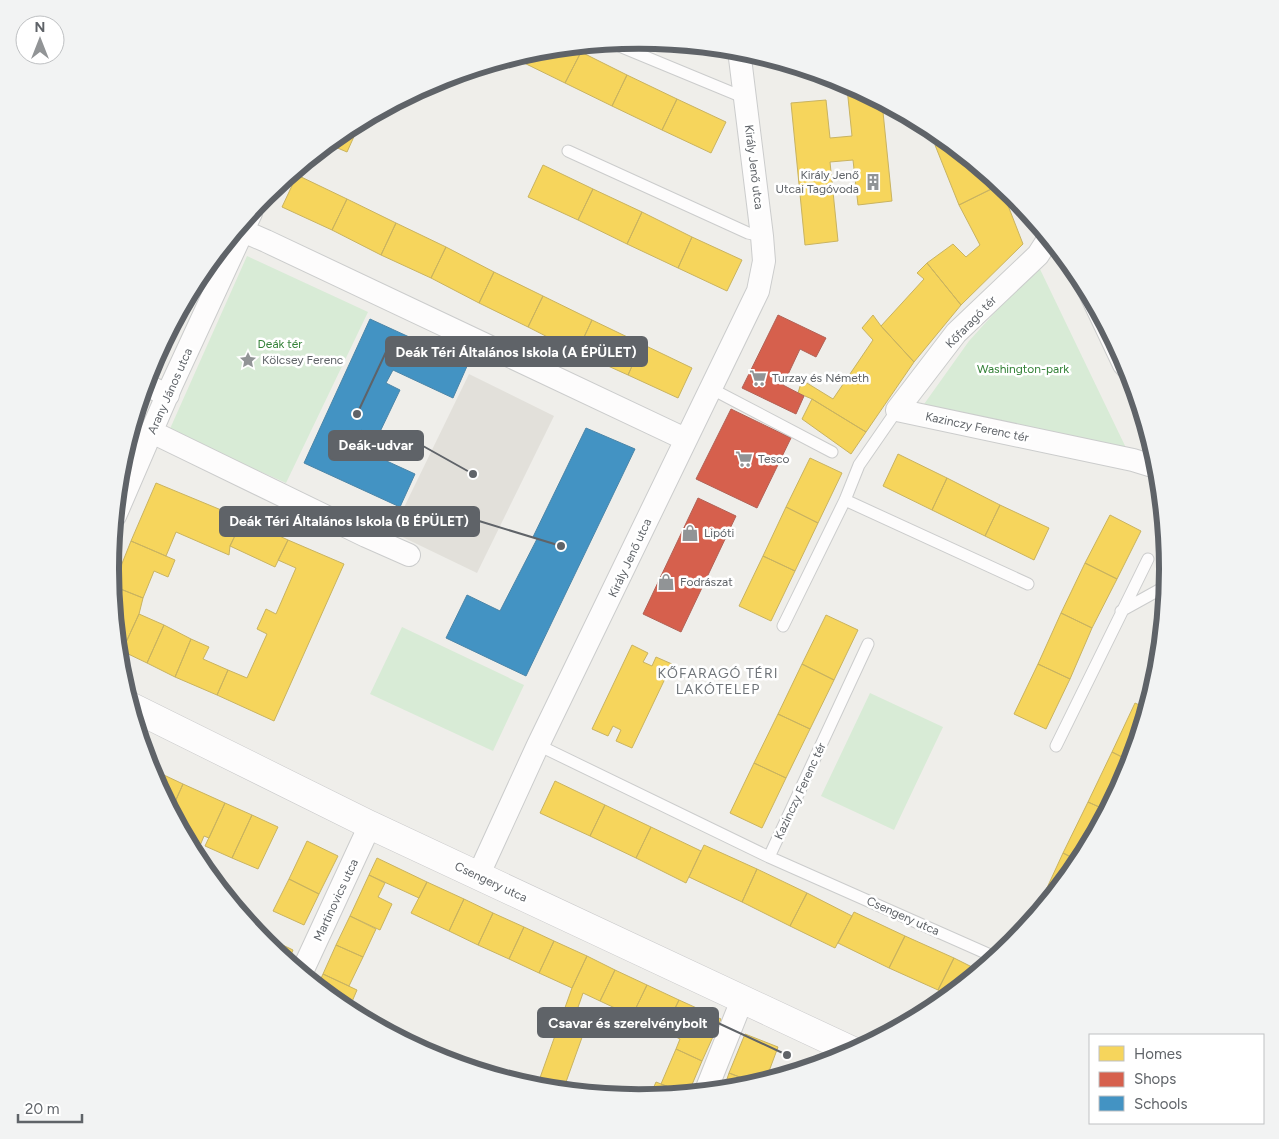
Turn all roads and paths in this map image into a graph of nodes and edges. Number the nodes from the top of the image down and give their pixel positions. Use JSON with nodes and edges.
{"nodes":[{"id":1,"x":627,"y":49,"type":"edge"},
{"id":2,"x":740,"y":59,"type":"edge"},
{"id":3,"x":745,"y":98,"type":"junction"},
{"id":4,"x":568,"y":151,"type":"dead end"},
{"id":5,"x":249,"y":224,"type":"edge"},
{"id":6,"x":762,"y":236,"type":"junction"},
{"id":7,"x":1046,"y":243,"type":"edge"},
{"id":8,"x":231,"y":246,"type":"edge"},
{"id":9,"x":219,"y":264,"type":"edge"},
{"id":10,"x":1101,"y":328,"type":"edge"},
{"id":11,"x":1119,"y":366,"type":"edge"},
{"id":12,"x":151,"y":388,"type":"edge"},
{"id":13,"x":710,"y":388,"type":"junction"},
{"id":14,"x":168,"y":395,"type":"junction"},
{"id":15,"x":897,"y":410,"type":"junction"},
{"id":16,"x":152,"y":432,"type":"junction"},
{"id":17,"x":685,"y":439,"type":"junction"},
{"id":18,"x":832,"y":452,"type":"dead end"},
{"id":19,"x":1149,"y":465,"type":"edge"},
{"id":20,"x":124,"y":495,"type":"edge"},
{"id":21,"x":845,"y":500,"type":"junction"},
{"id":22,"x":409,"y":555,"type":"dead end"},
{"id":23,"x":1148,"y":559,"type":"dead end"},
{"id":24,"x":1028,"y":584,"type":"dead end"},
{"id":25,"x":1159,"y":590,"type":"edge"},
{"id":26,"x":1121,"y":611,"type":"junction"},
{"id":27,"x":783,"y":626,"type":"dead end"},
{"id":28,"x":868,"y":644,"type":"dead end"},
{"id":29,"x":138,"y":710,"type":"edge"},
{"id":30,"x":538,"y":745,"type":"junction"},
{"id":31,"x":1056,"y":746,"type":"dead end"},
{"id":32,"x":370,"y":825,"type":"junction"},
{"id":33,"x":769,"y":857,"type":"junction"},
{"id":34,"x":478,"y":876,"type":"junction"},
{"id":35,"x":989,"y":955,"type":"edge"},
{"id":36,"x":304,"y":968,"type":"edge"},
{"id":37,"x":742,"y":1000,"type":"junction"},
{"id":38,"x":846,"y":1048,"type":"edge"},
{"id":39,"x":707,"y":1086,"type":"edge"}],
"edges":[{"from":1,"to":3,"type":"lane"},
{"from":2,"to":3,"type":"street","name":"Király Jenő utca"},
{"from":3,"to":6,"type":"street","name":"Király Jenő utca"},
{"from":4,"to":6,"type":"lane"},
{"from":5,"to":17,"type":"street"},
{"from":6,"to":13,"type":"street","name":"Király Jenő utca"},
{"from":7,"to":15,"type":"street","name":"Kőfaragó tér"},
{"from":8,"to":9,"type":"street","name":"Arany János utca"},
{"from":9,"to":14,"type":"street","name":"Arany János utca"},
{"from":10,"to":11,"type":"lane"},
{"from":12,"to":14,"type":"street"},
{"from":13,"to":17,"type":"street","name":"Király Jenő utca"},
{"from":13,"to":18,"type":"lane"},
{"from":14,"to":16,"type":"street","name":"Arany János utca"},
{"from":15,"to":19,"type":"street","name":"Kazinczy Ferenc tér"},
{"from":15,"to":21,"type":"lane"},
{"from":16,"to":20,"type":"street","name":"Arany János utca"},
{"from":16,"to":22,"type":"street"},
{"from":17,"to":30,"type":"street","name":"Király Jenő utca"},
{"from":21,"to":24,"type":"lane"},
{"from":21,"to":27,"type":"lane"},
{"from":23,"to":26,"type":"lane"},
{"from":25,"to":26,"type":"lane"},
{"from":26,"to":31,"type":"lane"},
{"from":28,"to":33,"type":"lane","name":"Kazinczy Ferenc tér"},
{"from":29,"to":32,"type":"main road","name":"Csengery utca"},
{"from":30,"to":33,"type":"lane","name":"Csengery utca"},
{"from":30,"to":34,"type":"street","name":"Király Jenő utca"},
{"from":32,"to":34,"type":"main road","name":"Csengery utca"},
{"from":32,"to":36,"type":"street","name":"Martinovics utca"},
{"from":33,"to":35,"type":"lane","name":"Csengery utca"},
{"from":34,"to":37,"type":"main road","name":"Csengery utca"},
{"from":37,"to":38,"type":"main road","name":"Csengery utca"},
{"from":37,"to":39,"type":"street"}]}
